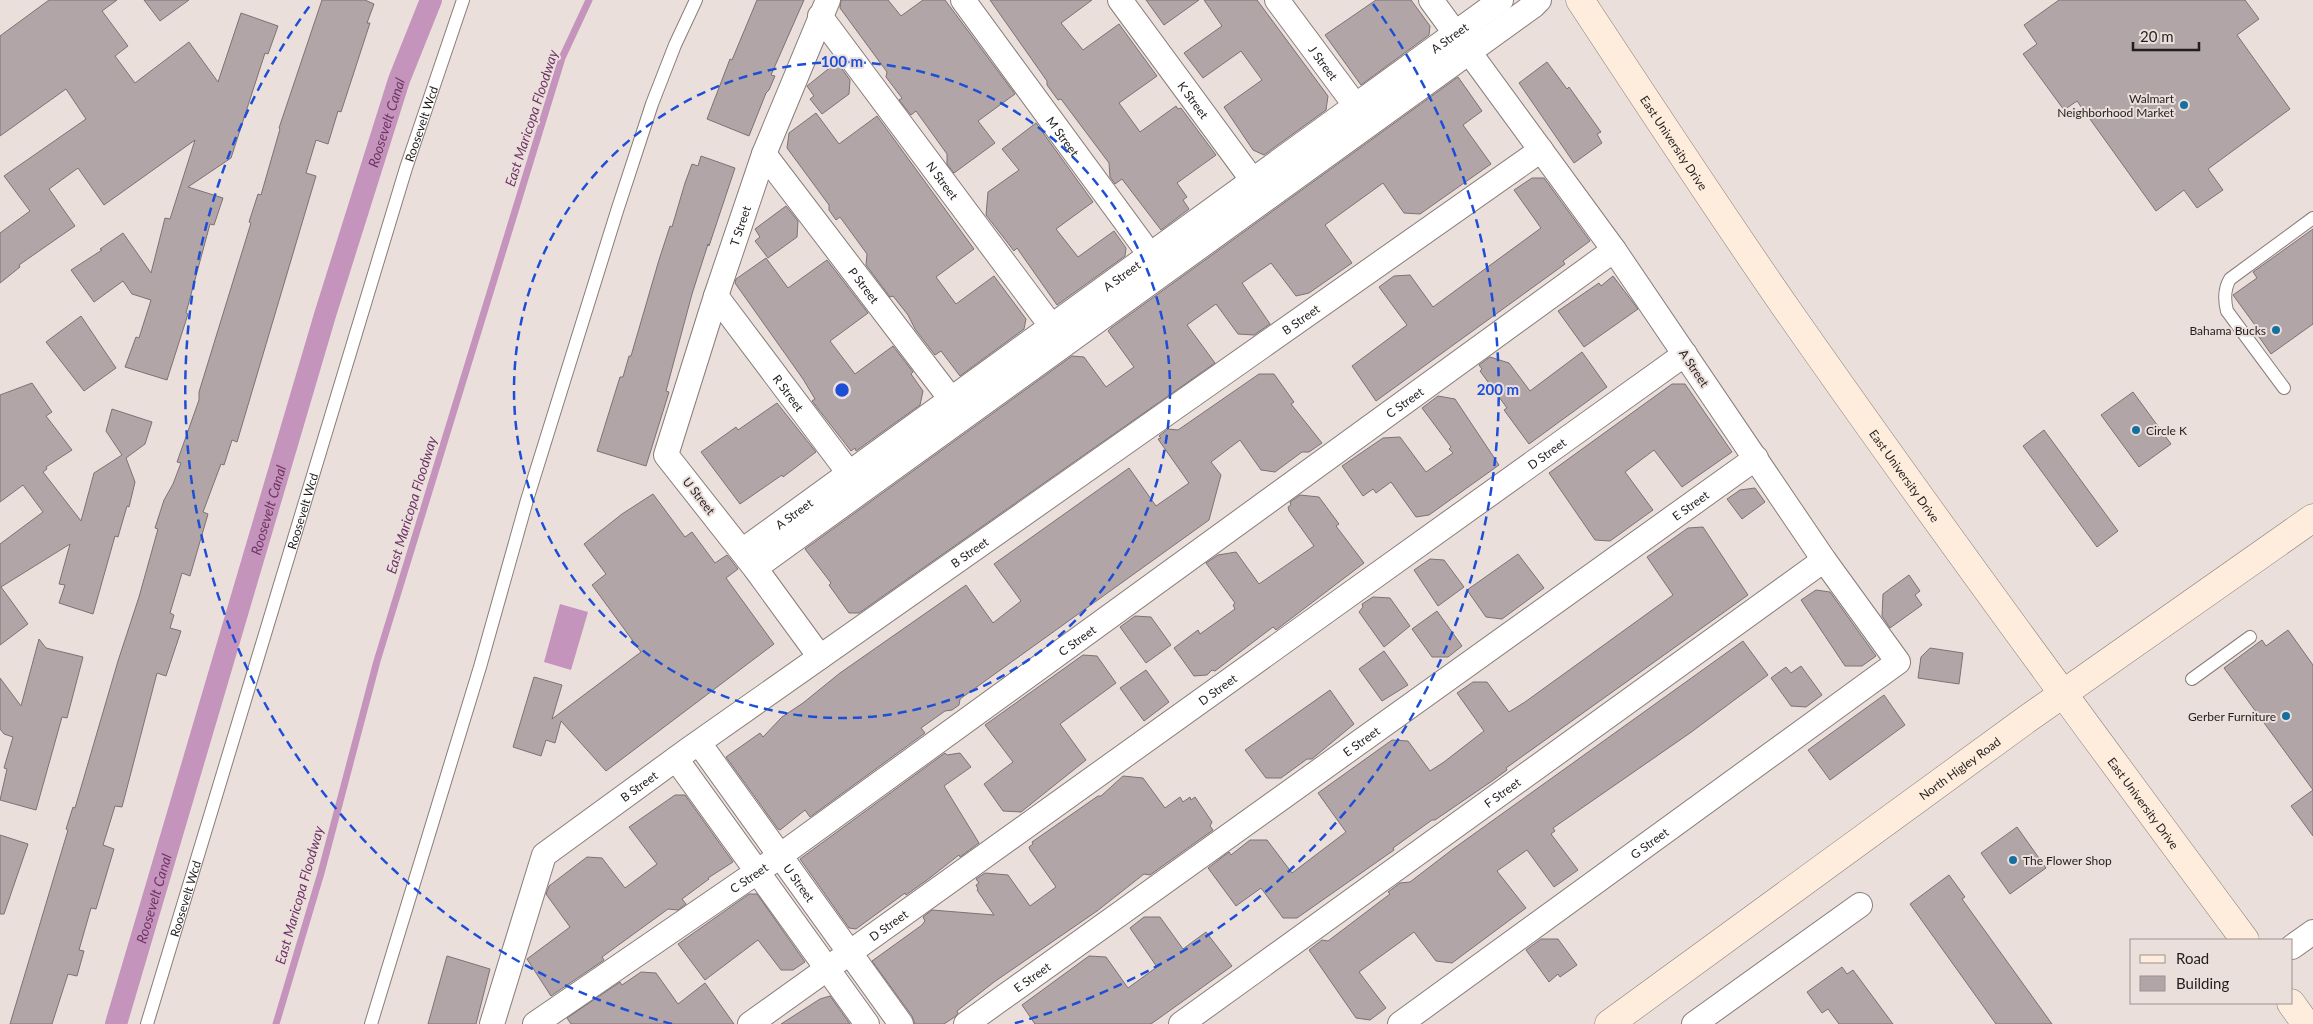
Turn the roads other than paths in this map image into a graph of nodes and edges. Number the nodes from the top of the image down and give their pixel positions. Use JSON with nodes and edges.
{"nodes":[{"id":1,"x":463,"y":0,"type":"edge"},
{"id":2,"x":696,"y":0,"type":"edge"},
{"id":3,"x":963,"y":0,"type":"edge"},
{"id":4,"x":1120,"y":0,"type":"edge"},
{"id":5,"x":1277,"y":0,"type":"edge"},
{"id":6,"x":1430,"y":0,"type":"edge"},
{"id":7,"x":1501,"y":0,"type":"edge"},
{"id":8,"x":1539,"y":0,"type":"edge"},
{"id":9,"x":1580,"y":0,"type":"edge"},
{"id":10,"x":824,"y":8,"type":"edge"},
{"id":11,"x":1463,"y":44,"type":"junction"},
{"id":12,"x":1355,"y":106,"type":"junction"},
{"id":13,"x":1369,"y":125,"type":"junction"},
{"id":14,"x":1541,"y":150,"type":"junction"},
{"id":15,"x":764,"y":154,"type":"junction"},
{"id":16,"x":1252,"y":180,"type":"junction"},
{"id":17,"x":1266,"y":198,"type":"junction"},
{"id":18,"x":2313,"y":218,"type":"edge"},
{"id":19,"x":1614,"y":250,"type":"junction"},
{"id":20,"x":1157,"y":263,"type":"junction"},
{"id":21,"x":716,"y":296,"type":"junction"},
{"id":22,"x":1058,"y":335,"type":"junction"},
{"id":23,"x":1685,"y":354,"type":"junction"},
{"id":24,"x":2284,"y":388,"type":"dead end"},
{"id":25,"x":957,"y":408,"type":"junction"},
{"id":26,"x":666,"y":456,"type":"joint"},
{"id":27,"x":1756,"y":458,"type":"junction"},
{"id":28,"x":856,"y":482,"type":"junction"},
{"id":29,"x":2313,"y":518,"type":"edge"},
{"id":30,"x":748,"y":559,"type":"junction"},
{"id":31,"x":1824,"y":560,"type":"junction"},
{"id":32,"x":2250,"y":637,"type":"dead end"},
{"id":33,"x":820,"y":658,"type":"junction"},
{"id":34,"x":1898,"y":662,"type":"joint"},
{"id":35,"x":2192,"y":679,"type":"dead end"},
{"id":36,"x":2063,"y":693,"type":"junction"},
{"id":37,"x":699,"y":743,"type":"junction"},
{"id":38,"x":676,"y":759,"type":"junction"},
{"id":39,"x":780,"y":855,"type":"junction"},
{"id":40,"x":757,"y":872,"type":"junction"},
{"id":41,"x":1860,"y":905,"type":"dead end"},
{"id":42,"x":2313,"y":932,"type":"edge"},
{"id":43,"x":2244,"y":939,"type":"edge"},
{"id":44,"x":2293,"y":946,"type":"edge"},
{"id":45,"x":850,"y":954,"type":"junction"},
{"id":46,"x":828,"y":970,"type":"junction"},
{"id":47,"x":2292,"y":1004,"type":"edge"},
{"id":48,"x":147,"y":1024,"type":"edge"},
{"id":49,"x":371,"y":1024,"type":"edge"},
{"id":50,"x":492,"y":1024,"type":"edge"},
{"id":51,"x":535,"y":1024,"type":"edge"},
{"id":52,"x":750,"y":1024,"type":"edge"},
{"id":53,"x":867,"y":1024,"type":"edge"},
{"id":54,"x":901,"y":1024,"type":"edge"},
{"id":55,"x":966,"y":1024,"type":"edge"},
{"id":56,"x":1181,"y":1024,"type":"edge"},
{"id":57,"x":1400,"y":1024,"type":"edge"},
{"id":58,"x":1609,"y":1024,"type":"edge"},
{"id":59,"x":1694,"y":1024,"type":"edge"},
{"id":60,"x":2306,"y":1024,"type":"edge"}],
"edges":[{"from":1,"to":48,"type":"lane","name":"Roosevelt Wcd"},
{"from":2,"to":49,"type":"lane"},
{"from":3,"to":20,"type":"street","name":"M Street"},
{"from":4,"to":16,"type":"street","name":"K Street"},
{"from":5,"to":12,"type":"street","name":"J Street"},
{"from":6,"to":11,"type":"street"},
{"from":7,"to":11,"type":"street","name":"A Street"},
{"from":8,"to":11,"type":"street","name":"A Street"},
{"from":9,"to":36,"type":"main road","name":"East University Drive"},
{"from":10,"to":15,"type":"street","name":"T Street"},
{"from":10,"to":22,"type":"street","name":"N Street"},
{"from":11,"to":12,"type":"street","name":"A Street"},
{"from":11,"to":13,"type":"street","name":"A Street"},
{"from":11,"to":14,"type":"street","name":"A Street"},
{"from":12,"to":13,"type":"street","name":"J Street"},
{"from":12,"to":16,"type":"street","name":"A Street"},
{"from":13,"to":17,"type":"street","name":"A Street"},
{"from":14,"to":19,"type":"street","name":"A Street"},
{"from":14,"to":33,"type":"street","name":"B Street"},
{"from":15,"to":21,"type":"street","name":"T Street"},
{"from":15,"to":25,"type":"street","name":"P Street"},
{"from":16,"to":17,"type":"street","name":"K Street"},
{"from":16,"to":20,"type":"street","name":"A Street"},
{"from":17,"to":20,"type":"street","name":"A Street"},
{"from":18,"to":24,"type":"lane"},
{"from":19,"to":23,"type":"street","name":"A Street"},
{"from":19,"to":39,"type":"street","name":"C Street"},
{"from":20,"to":22,"type":"street","name":"A Street"},
{"from":21,"to":26,"type":"street","name":"T Street"},
{"from":21,"to":28,"type":"street","name":"R Street"},
{"from":22,"to":25,"type":"street","name":"A Street"},
{"from":23,"to":27,"type":"street","name":"A Street"},
{"from":23,"to":45,"type":"street","name":"D Street"},
{"from":25,"to":28,"type":"street","name":"A Street"},
{"from":26,"to":30,"type":"street","name":"U Street"},
{"from":27,"to":31,"type":"street","name":"A Street"},
{"from":27,"to":55,"type":"street","name":"E Street"},
{"from":28,"to":30,"type":"street","name":"A Street"},
{"from":29,"to":36,"type":"main road","name":"North Higley Road"},
{"from":30,"to":33,"type":"street","name":"U Street"},
{"from":31,"to":34,"type":"street","name":"A Street"},
{"from":31,"to":56,"type":"street","name":"F Street"},
{"from":32,"to":35,"type":"lane"},
{"from":33,"to":37,"type":"street","name":"B Street"},
{"from":34,"to":57,"type":"street","name":"G Street"},
{"from":36,"to":43,"type":"main road","name":"East University Drive"},
{"from":36,"to":58,"type":"main road","name":"North Higley Road"},
{"from":37,"to":38,"type":"street","name":"B Street"},
{"from":37,"to":39,"type":"street","name":"U Street"},
{"from":38,"to":40,"type":"street"},
{"from":38,"to":50,"type":"street","name":"B Street"},
{"from":39,"to":40,"type":"street","name":"C Street"},
{"from":39,"to":45,"type":"street","name":"U Street"},
{"from":40,"to":46,"type":"street"},
{"from":40,"to":51,"type":"street","name":"C Street"},
{"from":41,"to":59,"type":"street"},
{"from":42,"to":44,"type":"street"},
{"from":45,"to":46,"type":"street","name":"D Street"},
{"from":45,"to":54,"type":"street","name":"U Street"},
{"from":46,"to":52,"type":"street","name":"D Street"},
{"from":46,"to":53,"type":"street"},
{"from":47,"to":60,"type":"main road"}]}
